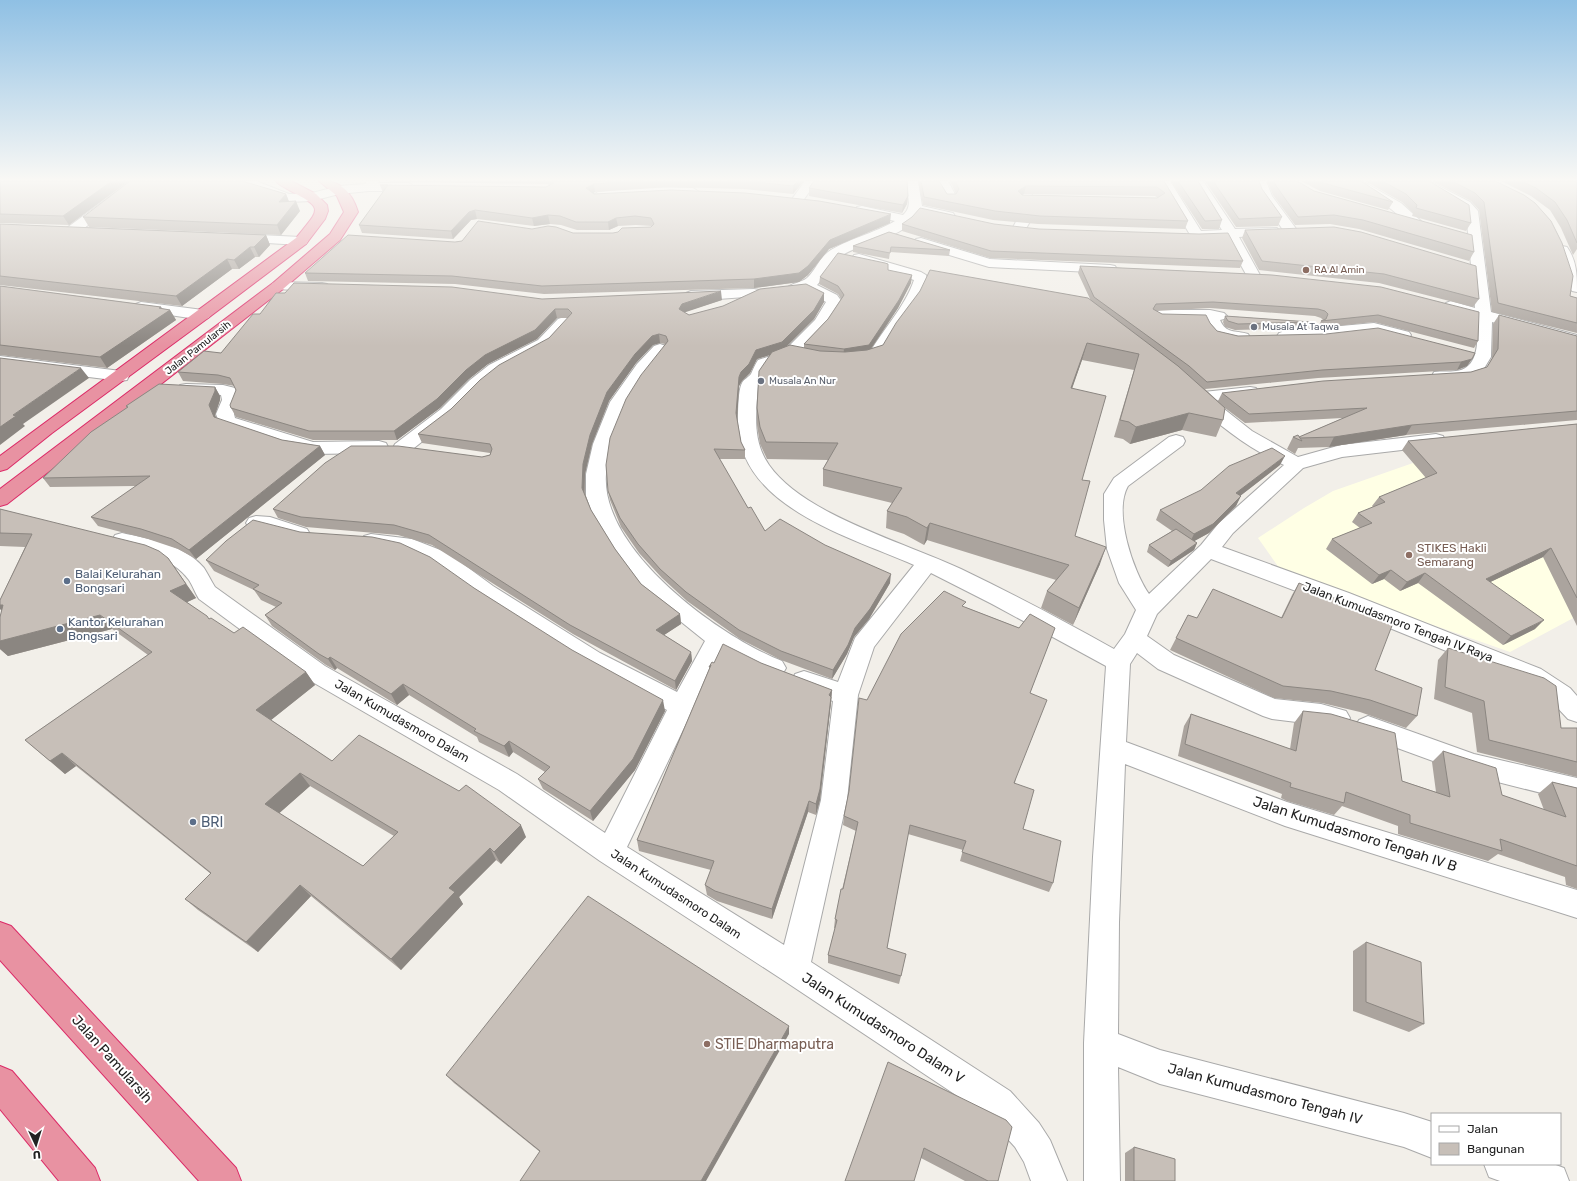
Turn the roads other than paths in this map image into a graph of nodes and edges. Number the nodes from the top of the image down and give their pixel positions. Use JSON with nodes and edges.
{"nodes":[{"id":1,"x":305,"y":236,"type":"edge"},
{"id":2,"x":342,"y":236,"type":"edge"},
{"id":3,"x":876,"y":236,"type":"edge"},
{"id":4,"x":901,"y":236,"type":"edge"},
{"id":5,"x":1233,"y":236,"type":"edge"},
{"id":6,"x":1465,"y":236,"type":"edge"},
{"id":7,"x":222,"y":237,"type":"edge"},
{"id":8,"x":1474,"y":239,"type":"joint"},
{"id":9,"x":1557,"y":240,"type":"edge"},
{"id":10,"x":301,"y":241,"type":"junction"},
{"id":11,"x":834,"y":254,"type":"junction"},
{"id":12,"x":1463,"y":266,"type":"edge"},
{"id":13,"x":1121,"y":270,"type":"edge"},
{"id":14,"x":1478,"y":270,"type":"junction"},
{"id":15,"x":1269,"y":276,"type":"edge"},
{"id":16,"x":806,"y":285,"type":"junction"},
{"id":17,"x":278,"y":286,"type":"junction"},
{"id":18,"x":339,"y":287,"type":"edge"},
{"id":19,"x":1577,"y":288,"type":"edge"},
{"id":20,"x":767,"y":292,"type":"junction"},
{"id":21,"x":673,"y":296,"type":"edge"},
{"id":22,"x":1440,"y":303,"type":"edge"},
{"id":23,"x":130,"y":306,"type":"edge"},
{"id":24,"x":719,"y":309,"type":"edge"},
{"id":25,"x":203,"y":315,"type":"junction"},
{"id":26,"x":1160,"y":315,"type":"edge"},
{"id":27,"x":1210,"y":315,"type":"junction"},
{"id":28,"x":1483,"y":316,"type":"junction"},
{"id":29,"x":1232,"y":317,"type":"edge"},
{"id":30,"x":1287,"y":320,"type":"edge"},
{"id":31,"x":564,"y":322,"type":"edge"},
{"id":32,"x":1374,"y":328,"type":"junction"},
{"id":33,"x":1420,"y":340,"type":"edge"},
{"id":34,"x":1577,"y":340,"type":"edge"},
{"id":35,"x":660,"y":349,"type":"edge"},
{"id":36,"x":1466,"y":353,"type":"edge"},
{"id":37,"x":1483,"y":357,"type":"junction"},
{"id":38,"x":0,"y":361,"type":"edge"},
{"id":39,"x":847,"y":362,"type":"edge"},
{"id":40,"x":121,"y":376,"type":"junction"},
{"id":41,"x":1426,"y":377,"type":"edge"},
{"id":42,"x":149,"y":386,"type":"junction"},
{"id":43,"x":1263,"y":390,"type":"edge"},
{"id":44,"x":1452,"y":438,"type":"edge"},
{"id":45,"x":1176,"y":441,"type":"dead end"},
{"id":46,"x":353,"y":447,"type":"junction"},
{"id":47,"x":402,"y":448,"type":"junction"},
{"id":48,"x":429,"y":451,"type":"edge"},
{"id":49,"x":1296,"y":464,"type":"junction"},
{"id":50,"x":0,"y":465,"type":"edge"},
{"id":51,"x":322,"y":467,"type":"edge"},
{"id":52,"x":276,"y":506,"type":"edge"},
{"id":53,"x":5,"y":508,"type":"edge"},
{"id":54,"x":97,"y":534,"type":"edge"},
{"id":55,"x":323,"y":537,"type":"edge"},
{"id":56,"x":354,"y":540,"type":"edge"},
{"id":57,"x":1208,"y":550,"type":"junction"},
{"id":58,"x":928,"y":563,"type":"junction"},
{"id":59,"x":1148,"y":609,"type":"junction"},
{"id":60,"x":718,"y":639,"type":"junction"},
{"id":61,"x":1134,"y":639,"type":"junction"},
{"id":62,"x":1118,"y":662,"type":"junction"},
{"id":63,"x":846,"y":695,"type":"junction"},
{"id":64,"x":682,"y":706,"type":"junction"},
{"id":65,"x":1577,"y":712,"type":"edge"},
{"id":66,"x":1113,"y":748,"type":"junction"},
{"id":67,"x":1577,"y":790,"type":"edge"},
{"id":68,"x":610,"y":852,"type":"junction"},
{"id":69,"x":1577,"y":904,"type":"edge"},
{"id":70,"x":0,"y":937,"type":"edge"},
{"id":71,"x":794,"y":969,"type":"junction"},
{"id":72,"x":1100,"y":1043,"type":"junction"},
{"id":73,"x":0,"y":1082,"type":"edge"},
{"id":74,"x":1431,"y":1140,"type":"edge"},
{"id":75,"x":1505,"y":1165,"type":"edge"},
{"id":76,"x":82,"y":1181,"type":"edge"},
{"id":77,"x":223,"y":1181,"type":"edge"},
{"id":78,"x":1049,"y":1181,"type":"edge"},
{"id":79,"x":1102,"y":1181,"type":"edge"},
{"id":80,"x":1551,"y":1181,"type":"edge"}],
"edges":[{"from":1,"to":10,"type":"highway","name":"Jalan Pamularsih"},
{"from":2,"to":17,"type":"highway","name":"Jalan Pamularsih"},
{"from":3,"to":11,"type":"street"},
{"from":4,"to":13,"type":"street"},
{"from":5,"to":15,"type":"street"},
{"from":6,"to":8,"type":"street"},
{"from":7,"to":10,"type":"street"},
{"from":8,"to":14,"type":"street"},
{"from":9,"to":19,"type":"street"},
{"from":10,"to":25,"type":"highway","name":"Jalan Pamularsih"},
{"from":11,"to":16,"type":"street"},
{"from":11,"to":39,"type":"street"},
{"from":12,"to":14,"type":"street"},
{"from":14,"to":28,"type":"street"},
{"from":16,"to":20,"type":"street"},
{"from":16,"to":58,"type":"street"},
{"from":17,"to":18,"type":"street"},
{"from":17,"to":42,"type":"highway","name":"Jalan Pamularsih"},
{"from":20,"to":21,"type":"street"},
{"from":20,"to":24,"type":"street"},
{"from":22,"to":28,"type":"street"},
{"from":23,"to":25,"type":"street"},
{"from":25,"to":40,"type":"highway","name":"Jalan Pamularsih"},
{"from":26,"to":27,"type":"street"},
{"from":27,"to":29,"type":"street"},
{"from":27,"to":32,"type":"street"},
{"from":28,"to":34,"type":"street"},
{"from":28,"to":37,"type":"street"},
{"from":30,"to":32,"type":"street"},
{"from":31,"to":47,"type":"street"},
{"from":32,"to":33,"type":"street"},
{"from":35,"to":60,"type":"street"},
{"from":36,"to":37,"type":"street"},
{"from":37,"to":41,"type":"street"},
{"from":38,"to":40,"type":"street"},
{"from":40,"to":50,"type":"highway","name":"Jalan Pamularsih"},
{"from":42,"to":46,"type":"street"},
{"from":42,"to":53,"type":"highway","name":"Jalan Pamularsih"},
{"from":43,"to":49,"type":"street"},
{"from":44,"to":49,"type":"street"},
{"from":45,"to":59,"type":"street"},
{"from":46,"to":47,"type":"street"},
{"from":46,"to":51,"type":"street"},
{"from":47,"to":48,"type":"street"},
{"from":49,"to":57,"type":"street"},
{"from":52,"to":55,"type":"street"},
{"from":54,"to":68,"type":"street","name":"Jalan Kumudasmoro Dalam"},
{"from":56,"to":64,"type":"street"},
{"from":57,"to":59,"type":"street"},
{"from":57,"to":65,"type":"street","name":"Jalan Kumudasmoro Tengah IV Raya"},
{"from":58,"to":62,"type":"street"},
{"from":58,"to":63,"type":"street","name":"Jalan Kumudasmoro Dalam V"},
{"from":59,"to":61,"type":"street"},
{"from":60,"to":63,"type":"street"},
{"from":60,"to":64,"type":"street"},
{"from":61,"to":62,"type":"street"},
{"from":61,"to":67,"type":"street"},
{"from":62,"to":66,"type":"street"},
{"from":63,"to":71,"type":"street","name":"Jalan Kumudasmoro Dalam V"},
{"from":64,"to":68,"type":"street"},
{"from":66,"to":69,"type":"street","name":"Jalan Kumudasmoro Tengah IV B"},
{"from":66,"to":72,"type":"street"},
{"from":68,"to":71,"type":"street","name":"Jalan Kumudasmoro Dalam"},
{"from":70,"to":77,"type":"highway","name":"Jalan Pamularsih"},
{"from":71,"to":78,"type":"street","name":"Jalan Kumudasmoro Dalam V"},
{"from":72,"to":74,"type":"street","name":"Jalan Kumudasmoro Tengah IV"},
{"from":72,"to":79,"type":"street"},
{"from":73,"to":76,"type":"highway"},
{"from":75,"to":80,"type":"street"}]}
